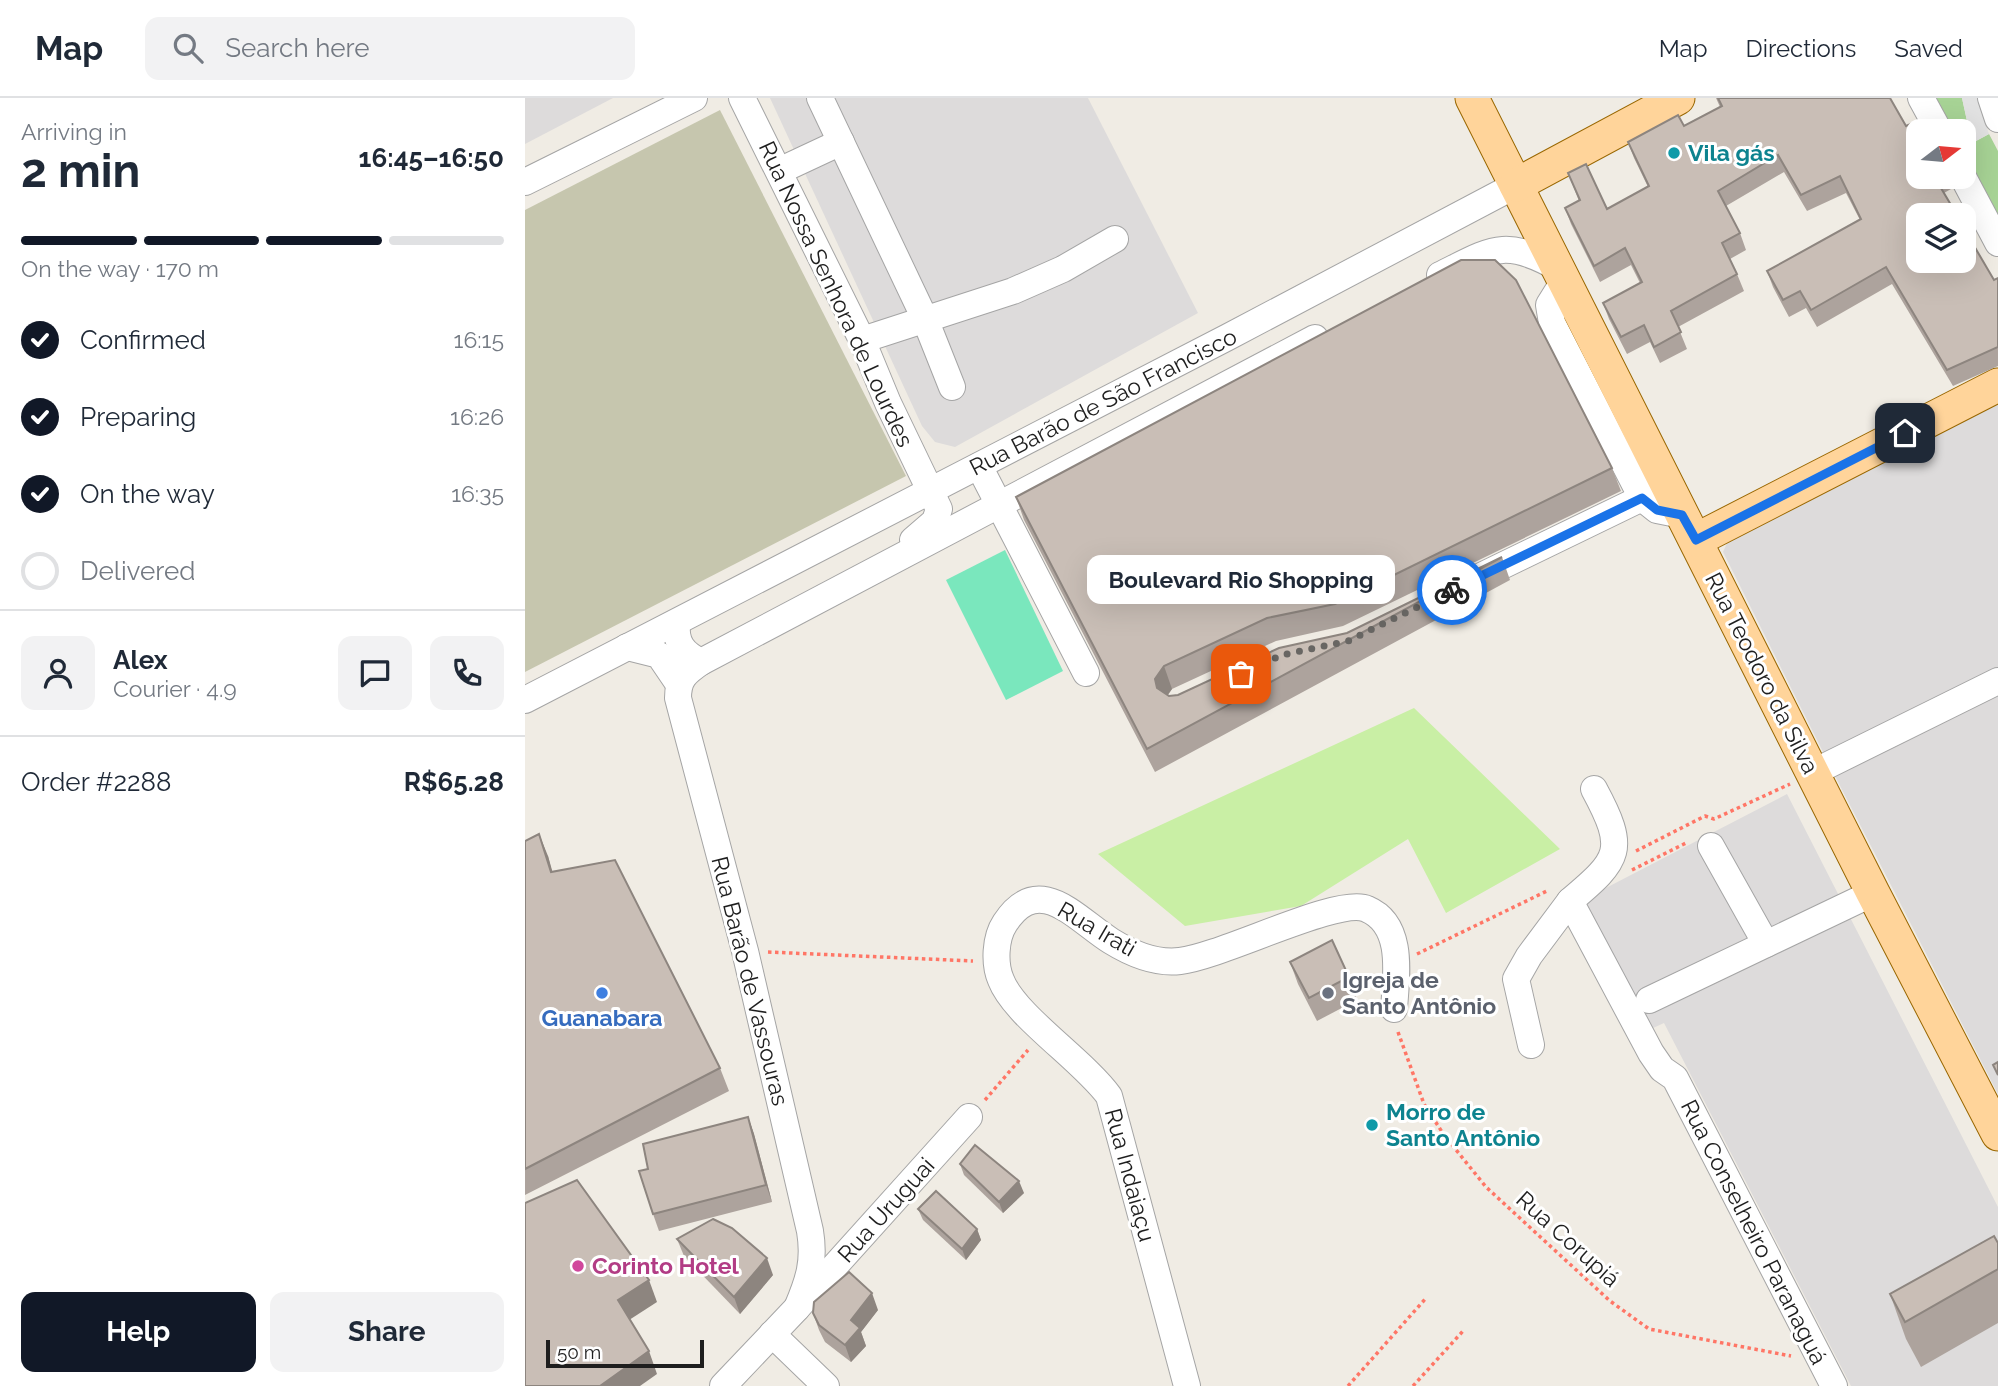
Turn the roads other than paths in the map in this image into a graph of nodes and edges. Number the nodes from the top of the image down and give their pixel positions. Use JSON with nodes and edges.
{"nodes":[{"id":1,"x":694,"y":98,"type":"edge"},
{"id":2,"x":742,"y":98,"type":"edge"},
{"id":3,"x":820,"y":98,"type":"edge"},
{"id":4,"x":1472,"y":98,"type":"edge"},
{"id":5,"x":1678,"y":98,"type":"edge"},
{"id":6,"x":1921,"y":98,"type":"edge"},
{"id":7,"x":1991,"y":98,"type":"edge"},
{"id":8,"x":1932,"y":119,"type":"edge"},
{"id":9,"x":1998,"y":120,"type":"edge"},
{"id":10,"x":841,"y":142,"type":"junction"},
{"id":11,"x":779,"y":171,"type":"junction"},
{"id":12,"x":525,"y":182,"type":"edge"},
{"id":13,"x":1516,"y":185,"type":"junction"},
{"id":14,"x":1969,"y":189,"type":"edge"},
{"id":15,"x":1115,"y":239,"type":"dead end"},
{"id":16,"x":1998,"y":243,"type":"edge"},
{"id":17,"x":1561,"y":274,"type":"junction"},
{"id":18,"x":1413,"y":289,"type":"edge"},
{"id":19,"x":925,"y":319,"type":"junction"},
{"id":20,"x":1338,"y":327,"type":"edge"},
{"id":21,"x":862,"y":340,"type":"junction"},
{"id":22,"x":1998,"y":385,"type":"edge"},
{"id":23,"x":952,"y":387,"type":"dead end"},
{"id":24,"x":1630,"y":408,"type":"junction"},
{"id":25,"x":1624,"y":464,"type":"junction"},
{"id":26,"x":979,"y":466,"type":"junction"},
{"id":27,"x":930,"y":491,"type":"junction"},
{"id":28,"x":1642,"y":498,"type":"junction"},
{"id":29,"x":999,"y":505,"type":"junction"},
{"id":30,"x":1689,"y":528,"type":"junction"},
{"id":31,"x":900,"y":558,"type":"junction"},
{"id":32,"x":1446,"y":593,"type":"edge"},
{"id":33,"x":677,"y":623,"type":"junction"},
{"id":34,"x":628,"y":647,"type":"junction"},
{"id":35,"x":701,"y":662,"type":"junction"},
{"id":36,"x":1086,"y":673,"type":"dead end"},
{"id":37,"x":1998,"y":681,"type":"edge"},
{"id":38,"x":678,"y":683,"type":"junction"},
{"id":39,"x":525,"y":700,"type":"edge"},
{"id":40,"x":1812,"y":773,"type":"junction"},
{"id":41,"x":1594,"y":789,"type":"dead end"},
{"id":42,"x":1707,"y":838,"type":"road end"},
{"id":43,"x":1873,"y":892,"type":"junction"},
{"id":44,"x":1570,"y":901,"type":"junction"},
{"id":45,"x":1766,"y":944,"type":"junction"},
{"id":46,"x":996,"y":962,"type":"joint"},
{"id":47,"x":1649,"y":1000,"type":"dead end"},
{"id":48,"x":1394,"y":1009,"type":"road end"},
{"id":49,"x":1531,"y":1045,"type":"dead end"},
{"id":50,"x":969,"y":1117,"type":"road end"},
{"id":51,"x":1998,"y":1134,"type":"edge"},
{"id":52,"x":797,"y":1308,"type":"junction"},
{"id":53,"x":772,"y":1334,"type":"junction"},
{"id":54,"x":1828,"y":1376,"type":"edge"},
{"id":55,"x":723,"y":1386,"type":"edge"},
{"id":56,"x":826,"y":1386,"type":"edge"},
{"id":57,"x":1187,"y":1386,"type":"edge"}],
"edges":[{"from":1,"to":12,"type":"street"},
{"from":2,"to":11,"type":"street","name":"Rua Nossa Senhora de Lourdes"},
{"from":3,"to":10,"type":"street"},
{"from":4,"to":13,"type":"main road","name":"Rua Teodoro da Silva"},
{"from":5,"to":13,"type":"main road","name":"Rua Barão de São Francisco"},
{"from":6,"to":8,"type":"street"},
{"from":7,"to":9,"type":"street"},
{"from":10,"to":11,"type":"street"},
{"from":10,"to":19,"type":"street"},
{"from":11,"to":21,"type":"street","name":"Rua Nossa Senhora de Lourdes"},
{"from":13,"to":17,"type":"main road","name":"Rua Teodoro da Silva"},
{"from":13,"to":26,"type":"street","name":"Rua Barão de São Francisco"},
{"from":14,"to":16,"type":"street"},
{"from":15,"to":19,"type":"street"},
{"from":17,"to":18,"type":"street"},
{"from":17,"to":24,"type":"main road","name":"Rua Teodoro da Silva"},
{"from":17,"to":25,"type":"street"},
{"from":19,"to":21,"type":"street"},
{"from":19,"to":23,"type":"street"},
{"from":20,"to":29,"type":"street","name":"Rua Barão de São Francisco"},
{"from":21,"to":27,"type":"street","name":"Rua Nossa Senhora de Lourdes"},
{"from":22,"to":30,"type":"main road"},
{"from":24,"to":25,"type":"street"},
{"from":24,"to":30,"type":"main road","name":"Rua Teodoro da Silva"},
{"from":25,"to":28,"type":"street"},
{"from":26,"to":27,"type":"street","name":"Rua Barão de São Francisco"},
{"from":26,"to":29,"type":"street"},
{"from":27,"to":31,"type":"street"},
{"from":27,"to":33,"type":"street","name":"Rua Barão de São Francisco"},
{"from":28,"to":30,"type":"street"},
{"from":28,"to":32,"type":"street"},
{"from":29,"to":31,"type":"street","name":"Rua Barão de São Francisco"},
{"from":29,"to":36,"type":"street"},
{"from":30,"to":40,"type":"main road","name":"Rua Teodoro da Silva"},
{"from":31,"to":35,"type":"street","name":"Rua Barão de São Francisco"},
{"from":33,"to":34,"type":"street","name":"Rua Barão de São Francisco"},
{"from":33,"to":35,"type":"street"},
{"from":34,"to":38,"type":"street"},
{"from":34,"to":39,"type":"street","name":"Rua Barão de São Francisco"},
{"from":35,"to":38,"type":"street"},
{"from":37,"to":40,"type":"street"},
{"from":38,"to":52,"type":"street","name":"Rua Barão de Vassouras"},
{"from":40,"to":43,"type":"main road","name":"Rua Teodoro da Silva"},
{"from":41,"to":44,"type":"street"},
{"from":42,"to":45,"type":"street"},
{"from":43,"to":45,"type":"street"},
{"from":43,"to":51,"type":"main road","name":"Rua Teodoro da Silva"},
{"from":44,"to":49,"type":"street"},
{"from":44,"to":54,"type":"street","name":"Rua Conselheiro Paranaguá"},
{"from":45,"to":47,"type":"street"},
{"from":46,"to":48,"type":"street","name":"Rua Irati"},
{"from":46,"to":57,"type":"street","name":"Rua Indaiaçu"},
{"from":50,"to":52,"type":"street","name":"Rua Uruguai"},
{"from":52,"to":53,"type":"street","name":"Rua Uruguai"},
{"from":53,"to":55,"type":"street","name":"Rua Uruguai"},
{"from":53,"to":56,"type":"street"}]}
